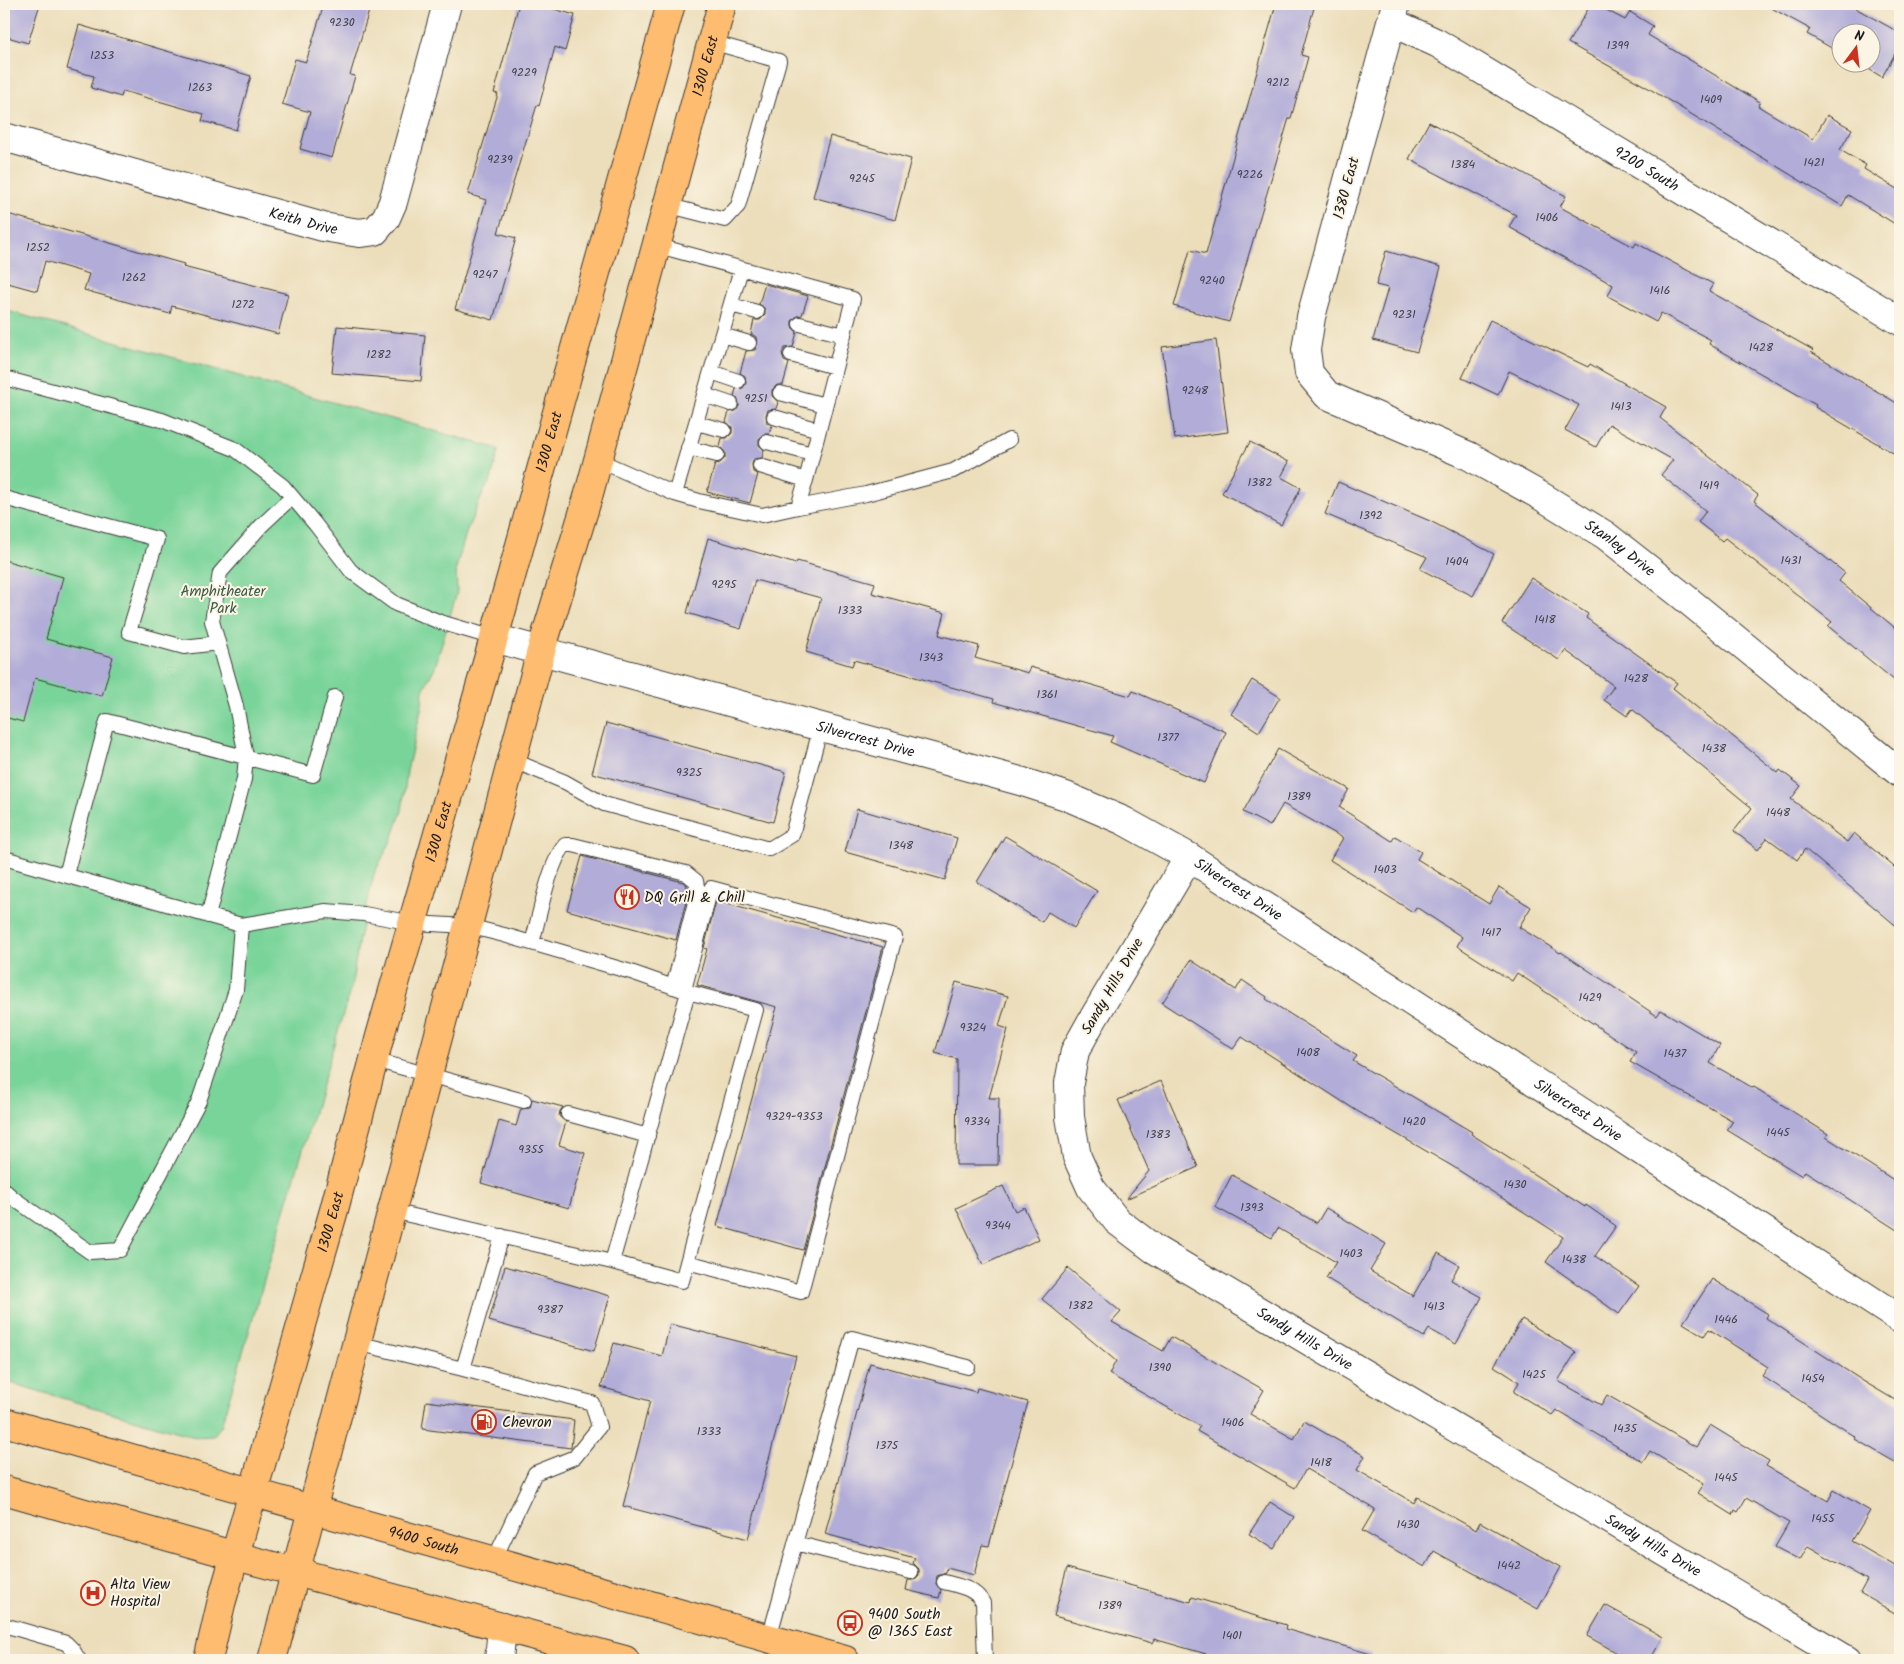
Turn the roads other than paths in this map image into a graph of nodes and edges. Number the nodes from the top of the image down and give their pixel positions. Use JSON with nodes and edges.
{"nodes":[{"id":1,"x":448,"y":4,"type":"edge"},
{"id":2,"x":671,"y":4,"type":"edge"},
{"id":3,"x":722,"y":4,"type":"edge"},
{"id":4,"x":1393,"y":13,"type":"edge"},
{"id":5,"x":711,"y":42,"type":"junction"},
{"id":6,"x":4,"y":136,"type":"edge"},
{"id":7,"x":666,"y":205,"type":"junction"},
{"id":8,"x":655,"y":245,"type":"junction"},
{"id":9,"x":741,"y":269,"type":"junction"},
{"id":10,"x":731,"y":305,"type":"junction"},
{"id":11,"x":757,"y":312,"type":"dead end"},
{"id":12,"x":1900,"y":321,"type":"edge"},
{"id":13,"x":800,"y":324,"type":"dead end"},
{"id":14,"x":722,"y":335,"type":"junction"},
{"id":15,"x":844,"y":335,"type":"junction"},
{"id":16,"x":748,"y":343,"type":"dead end"},
{"id":17,"x":791,"y":355,"type":"dead end"},
{"id":18,"x":835,"y":367,"type":"junction"},
{"id":19,"x":711,"y":372,"type":"junction"},
{"id":20,"x":1309,"y":374,"type":"joint"},
{"id":21,"x":4,"y":378,"type":"edge"},
{"id":22,"x":738,"y":381,"type":"dead end"},
{"id":23,"x":780,"y":393,"type":"dead end"},
{"id":24,"x":704,"y":395,"type":"junction"},
{"id":25,"x":731,"y":404,"type":"dead end"},
{"id":26,"x":825,"y":405,"type":"junction"},
{"id":27,"x":774,"y":417,"type":"dead end"},
{"id":28,"x":696,"y":423,"type":"junction"},
{"id":29,"x":724,"y":430,"type":"dead end"},
{"id":30,"x":819,"y":430,"type":"junction"},
{"id":31,"x":1009,"y":440,"type":"dead end"},
{"id":32,"x":767,"y":442,"type":"dead end"},
{"id":33,"x":688,"y":448,"type":"junction"},
{"id":34,"x":812,"y":454,"type":"junction"},
{"id":35,"x":717,"y":455,"type":"dead end"},
{"id":36,"x":598,"y":460,"type":"junction"},
{"id":37,"x":760,"y":466,"type":"dead end"},
{"id":38,"x":806,"y":480,"type":"junction"},
{"id":39,"x":675,"y":494,"type":"junction"},
{"id":40,"x":292,"y":497,"type":"junction"},
{"id":41,"x":4,"y":498,"type":"edge"},
{"id":42,"x":798,"y":507,"type":"junction"},
{"id":43,"x":494,"y":638,"type":"junction"},
{"id":44,"x":218,"y":643,"type":"junction"},
{"id":45,"x":541,"y":651,"type":"junction"},
{"id":46,"x":335,"y":697,"type":"dead end"},
{"id":47,"x":822,"y":726,"type":"junction"},
{"id":48,"x":246,"y":756,"type":"junction"},
{"id":49,"x":512,"y":760,"type":"junction"},
{"id":50,"x":1900,"y":773,"type":"edge"},
{"id":51,"x":1190,"y":857,"type":"junction"},
{"id":52,"x":4,"y":858,"type":"edge"},
{"id":53,"x":66,"y":875,"type":"junction"},
{"id":54,"x":208,"y":916,"type":"junction"},
{"id":55,"x":413,"y":922,"type":"junction"},
{"id":56,"x":241,"y":925,"type":"junction"},
{"id":57,"x":468,"y":926,"type":"junction"},
{"id":58,"x":532,"y":943,"type":"junction"},
{"id":59,"x":682,"y":989,"type":"junction"},
{"id":60,"x":374,"y":1060,"type":"junction"},
{"id":61,"x":428,"y":1075,"type":"junction"},
{"id":62,"x":524,"y":1101,"type":"dead end"},
{"id":63,"x":568,"y":1114,"type":"dead end"},
{"id":64,"x":648,"y":1136,"type":"junction"},
{"id":65,"x":4,"y":1190,"type":"edge"},
{"id":66,"x":392,"y":1211,"type":"junction"},
{"id":67,"x":502,"y":1236,"type":"junction"},
{"id":68,"x":612,"y":1262,"type":"junction"},
{"id":69,"x":687,"y":1262,"type":"junction"},
{"id":70,"x":1900,"y":1319,"type":"edge"},
{"id":71,"x":357,"y":1343,"type":"junction"},
{"id":72,"x":968,"y":1367,"type":"dead end"},
{"id":73,"x":463,"y":1369,"type":"junction"},
{"id":74,"x":4,"y":1422,"type":"edge"},
{"id":75,"x":4,"y":1490,"type":"edge"},
{"id":76,"x":254,"y":1493,"type":"junction"},
{"id":77,"x":313,"y":1509,"type":"junction"},
{"id":78,"x":795,"y":1543,"type":"junction"},
{"id":79,"x":236,"y":1556,"type":"junction"},
{"id":80,"x":494,"y":1560,"type":"junction"},
{"id":81,"x":296,"y":1572,"type":"junction"},
{"id":82,"x":911,"y":1572,"type":"dead end"},
{"id":83,"x":944,"y":1582,"type":"dead end"},
{"id":84,"x":4,"y":1625,"type":"edge"},
{"id":85,"x":502,"y":1627,"type":"junction"},
{"id":86,"x":770,"y":1638,"type":"junction"},
{"id":87,"x":79,"y":1660,"type":"edge"},
{"id":88,"x":208,"y":1660,"type":"edge"},
{"id":89,"x":272,"y":1660,"type":"edge"},
{"id":90,"x":499,"y":1660,"type":"edge"},
{"id":91,"x":625,"y":1660,"type":"edge"},
{"id":92,"x":845,"y":1660,"type":"edge"},
{"id":93,"x":985,"y":1660,"type":"edge"},
{"id":94,"x":1847,"y":1660,"type":"edge"}],
"edges":[{"from":1,"to":6,"type":"street","name":"Keith Drive"},
{"from":2,"to":43,"type":"main road","name":"1300 East"},
{"from":3,"to":5,"type":"main road","name":"1300 East"},
{"from":4,"to":12,"type":"street","name":"9200 South"},
{"from":4,"to":20,"type":"street","name":"1380 East"},
{"from":5,"to":7,"type":"main road","name":"1300 East"},
{"from":5,"to":7,"type":"lane"},
{"from":7,"to":8,"type":"main road","name":"1300 East"},
{"from":8,"to":9,"type":"lane"},
{"from":8,"to":36,"type":"main road","name":"1300 East"},
{"from":9,"to":10,"type":"lane"},
{"from":9,"to":15,"type":"lane"},
{"from":10,"to":11,"type":"lane"},
{"from":10,"to":14,"type":"lane"},
{"from":13,"to":15,"type":"lane"},
{"from":14,"to":16,"type":"lane"},
{"from":14,"to":19,"type":"lane"},
{"from":15,"to":18,"type":"lane"},
{"from":17,"to":18,"type":"lane"},
{"from":18,"to":26,"type":"lane"},
{"from":19,"to":22,"type":"lane"},
{"from":19,"to":24,"type":"lane"},
{"from":20,"to":50,"type":"street","name":"Stanley Drive"},
{"from":21,"to":40,"type":"lane"},
{"from":23,"to":26,"type":"lane"},
{"from":24,"to":25,"type":"lane"},
{"from":24,"to":28,"type":"lane"},
{"from":26,"to":30,"type":"lane"},
{"from":27,"to":30,"type":"lane"},
{"from":28,"to":29,"type":"lane"},
{"from":28,"to":33,"type":"lane"},
{"from":30,"to":34,"type":"lane"},
{"from":31,"to":42,"type":"lane"},
{"from":32,"to":34,"type":"lane"},
{"from":33,"to":35,"type":"lane"},
{"from":33,"to":39,"type":"lane"},
{"from":34,"to":38,"type":"lane"},
{"from":36,"to":39,"type":"lane"},
{"from":36,"to":45,"type":"main road","name":"1300 East"},
{"from":37,"to":38,"type":"lane"},
{"from":38,"to":42,"type":"lane"},
{"from":39,"to":42,"type":"lane"},
{"from":40,"to":43,"type":"lane"},
{"from":40,"to":44,"type":"lane"},
{"from":41,"to":44,"type":"lane"},
{"from":43,"to":45,"type":"street","name":"Silvercrest Drive"},
{"from":43,"to":55,"type":"main road","name":"1300 East"},
{"from":44,"to":48,"type":"lane"},
{"from":45,"to":47,"type":"street","name":"Silvercrest Drive"},
{"from":45,"to":49,"type":"main road","name":"1300 East"},
{"from":46,"to":48,"type":"lane"},
{"from":47,"to":49,"type":"lane"},
{"from":47,"to":51,"type":"street","name":"Silvercrest Drive"},
{"from":48,"to":53,"type":"lane"},
{"from":48,"to":54,"type":"lane"},
{"from":49,"to":57,"type":"main road","name":"1300 East"},
{"from":51,"to":70,"type":"street","name":"Silvercrest Drive"},
{"from":51,"to":94,"type":"street","name":"Sandy Hills Drive"},
{"from":52,"to":53,"type":"lane"},
{"from":53,"to":54,"type":"lane"},
{"from":54,"to":56,"type":"lane"},
{"from":55,"to":56,"type":"lane"},
{"from":55,"to":57,"type":"lane"},
{"from":55,"to":60,"type":"main road","name":"1300 East"},
{"from":56,"to":65,"type":"lane"},
{"from":57,"to":58,"type":"lane"},
{"from":57,"to":61,"type":"main road","name":"1300 East"},
{"from":58,"to":59,"type":"lane"},
{"from":58,"to":59,"type":"lane"},
{"from":59,"to":64,"type":"lane"},
{"from":59,"to":69,"type":"lane"},
{"from":59,"to":69,"type":"lane"},
{"from":60,"to":61,"type":"lane"},
{"from":60,"to":76,"type":"main road","name":"1300 East"},
{"from":61,"to":62,"type":"lane"},
{"from":61,"to":66,"type":"main road","name":"1300 East"},
{"from":63,"to":64,"type":"lane"},
{"from":64,"to":68,"type":"lane"},
{"from":66,"to":67,"type":"lane"},
{"from":66,"to":71,"type":"main road","name":"1300 East"},
{"from":67,"to":68,"type":"lane"},
{"from":67,"to":73,"type":"lane"},
{"from":68,"to":69,"type":"lane"},
{"from":71,"to":73,"type":"lane"},
{"from":71,"to":77,"type":"main road","name":"1300 East"},
{"from":72,"to":78,"type":"lane"},
{"from":73,"to":80,"type":"lane"},
{"from":74,"to":76,"type":"main road","name":"9400 South"},
{"from":75,"to":79,"type":"main road"},
{"from":76,"to":77,"type":"main road","name":"9400 South"},
{"from":76,"to":79,"type":"main road","name":"1300 East"},
{"from":77,"to":80,"type":"main road","name":"9400 South"},
{"from":77,"to":81,"type":"main road","name":"1300 East"},
{"from":78,"to":82,"type":"lane"},
{"from":78,"to":86,"type":"lane"},
{"from":79,"to":81,"type":"main road"},
{"from":79,"to":88,"type":"main road","name":"1300 East"},
{"from":80,"to":86,"type":"main road","name":"9400 South"},
{"from":81,"to":85,"type":"main road"},
{"from":81,"to":89,"type":"main road","name":"1300 East"},
{"from":83,"to":93,"type":"lane"},
{"from":84,"to":87,"type":"lane"},
{"from":85,"to":90,"type":"street"},
{"from":85,"to":91,"type":"main road"},
{"from":86,"to":92,"type":"main road","name":"9400 South"}]}
